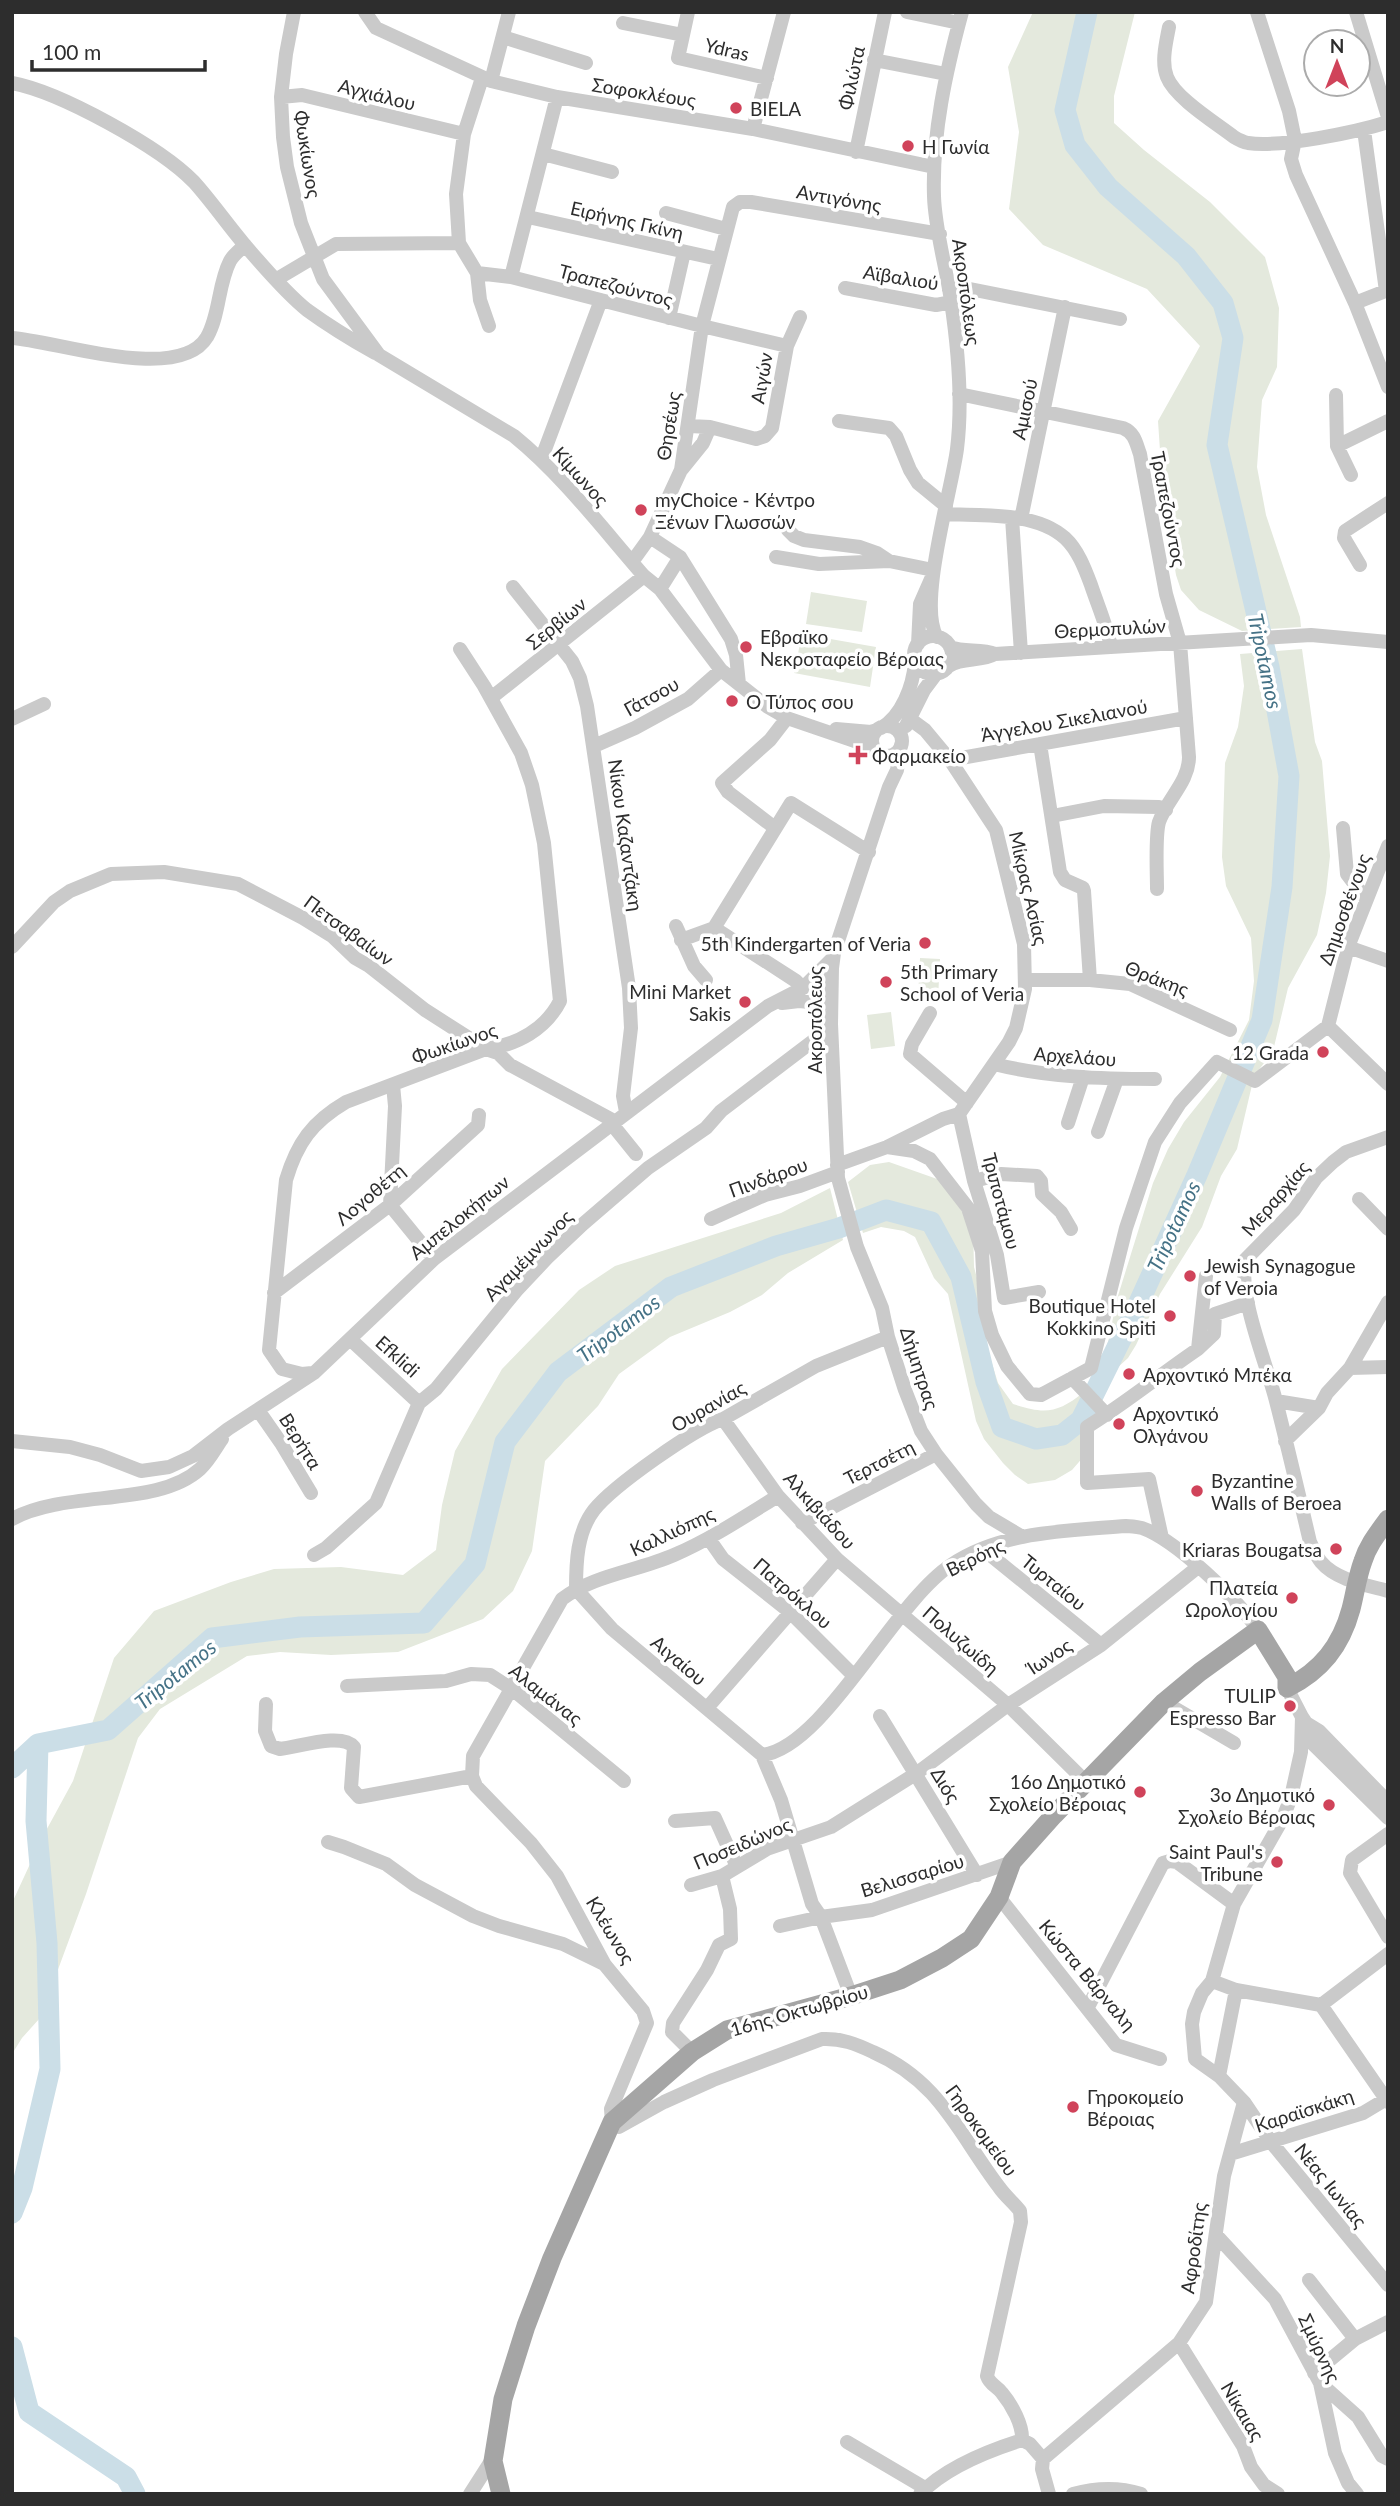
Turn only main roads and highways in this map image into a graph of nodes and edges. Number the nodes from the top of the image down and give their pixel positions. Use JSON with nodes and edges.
{"nodes":[{"id":1,"x":1388,"y":1519,"type":"edge"},
{"id":2,"x":1254,"y":1633,"type":"joint"},
{"id":3,"x":499,"y":2493,"type":"edge"}],
"edges":[{"from":1,"to":2,"type":"main road","name":"Βερόης"},
{"from":2,"to":3,"type":"main road","name":"16ης Οκτωβρίου"}]}
